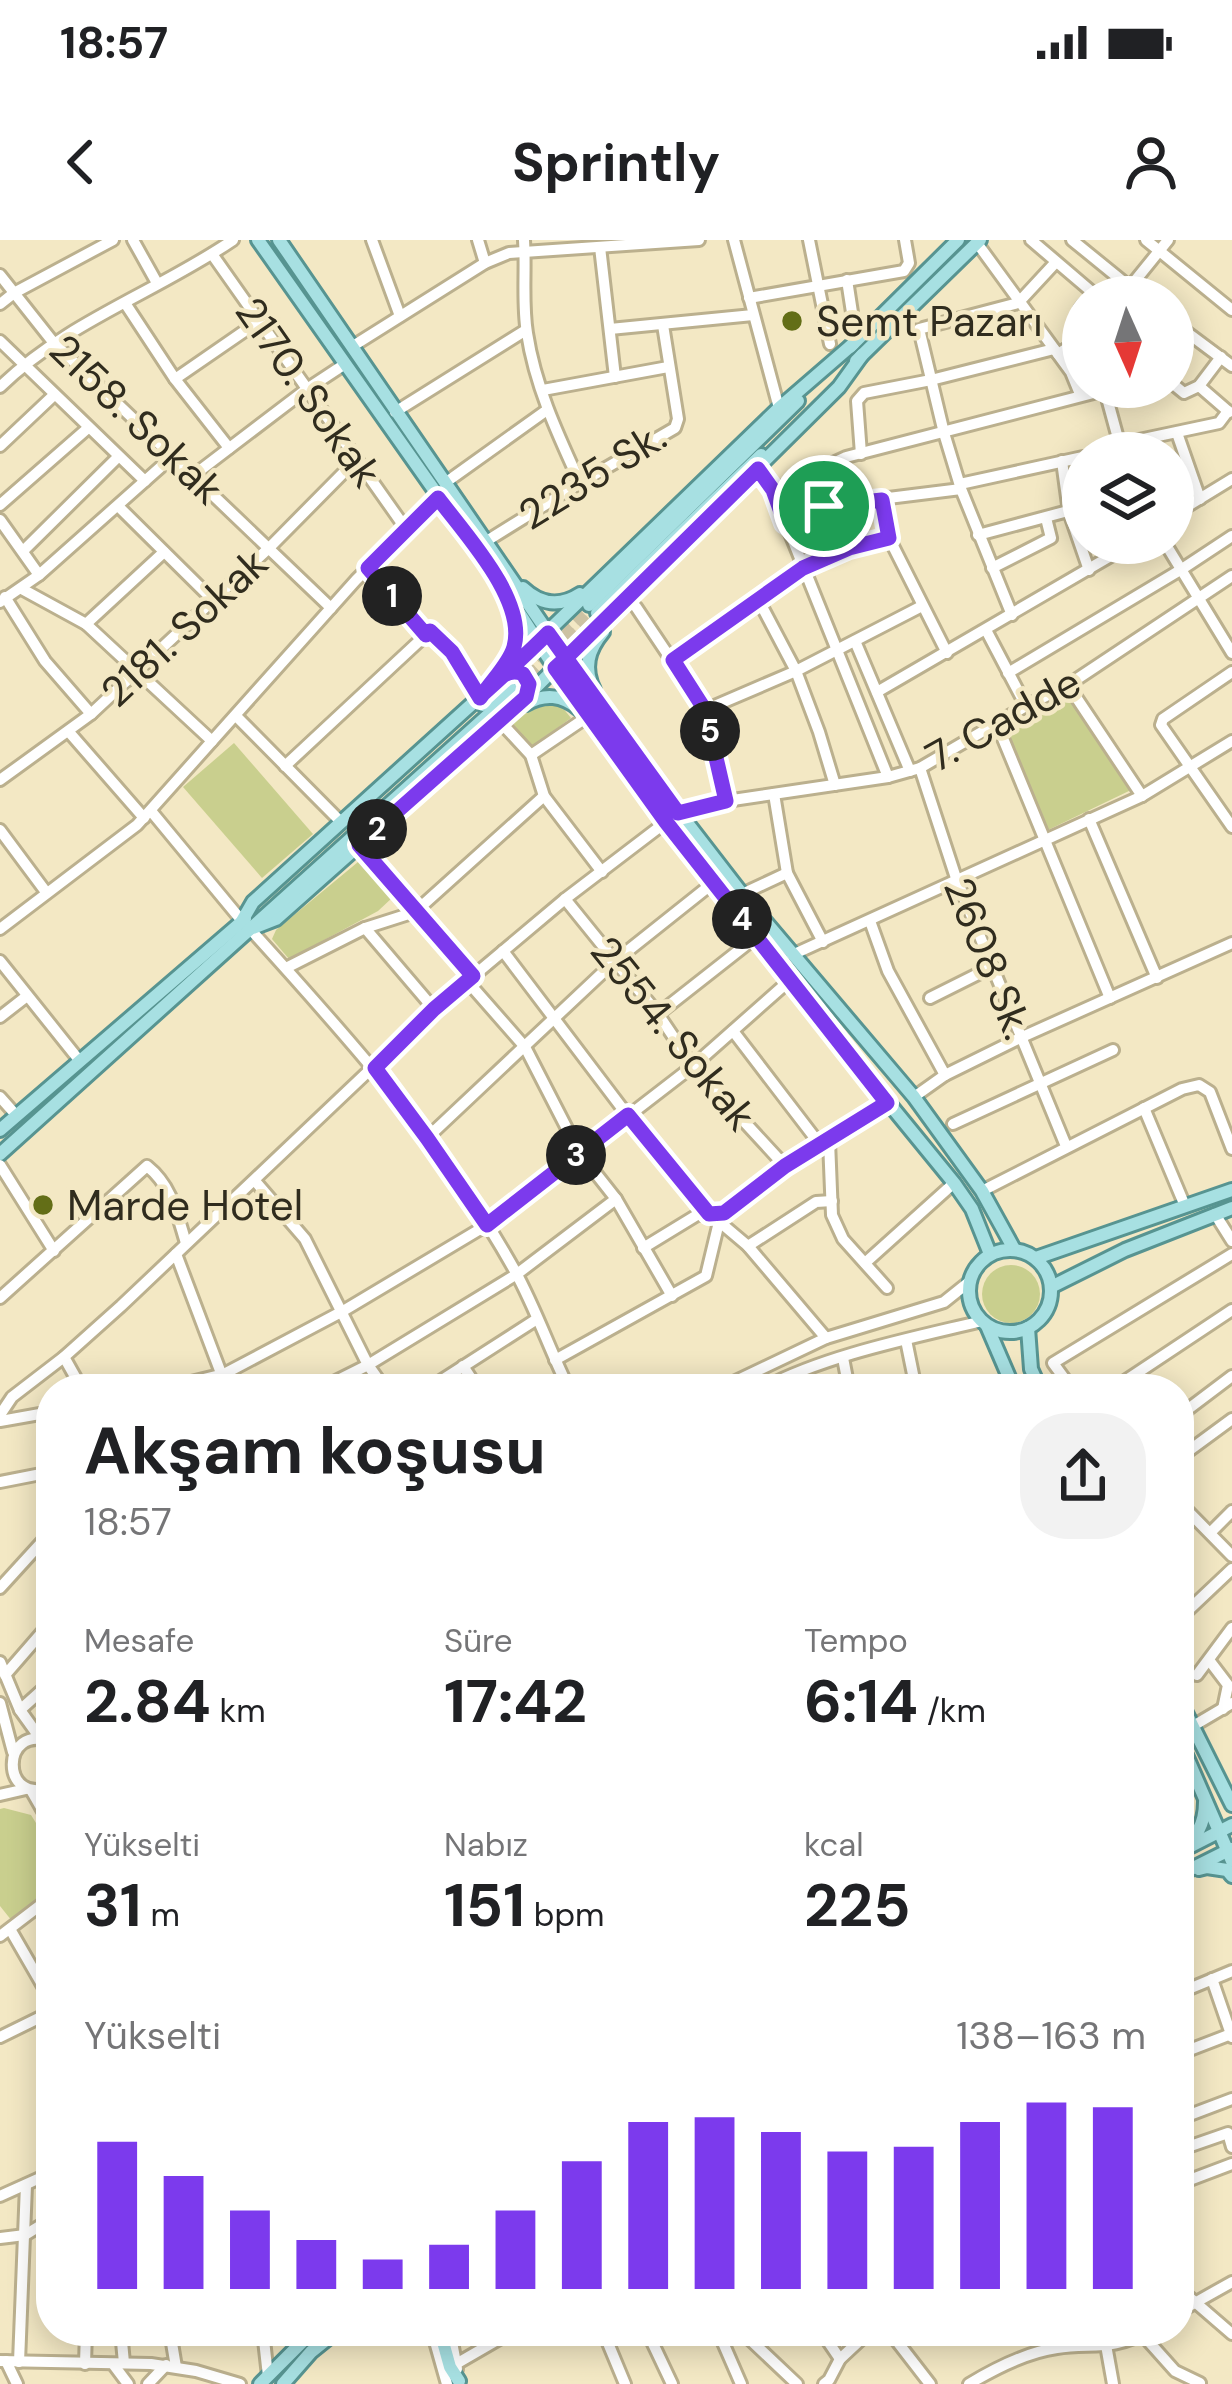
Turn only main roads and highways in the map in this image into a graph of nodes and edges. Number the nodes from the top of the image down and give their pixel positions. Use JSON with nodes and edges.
{"nodes":[{"id":1,"x":258,"y":240,"type":"edge"},
{"id":2,"x":279,"y":240,"type":"edge"},
{"id":3,"x":958,"y":240,"type":"edge"},
{"id":4,"x":978,"y":242,"type":"edge"},
{"id":5,"x":857,"y":350,"type":"junction"},
{"id":6,"x":502,"y":568,"type":"junction"},
{"id":7,"x":605,"y":575,"type":"junction"},
{"id":8,"x":501,"y":585,"type":"junction"},
{"id":9,"x":632,"y":603,"type":"junction"},
{"id":10,"x":593,"y":610,"type":"junction"},
{"id":11,"x":543,"y":637,"type":"junction"},
{"id":12,"x":560,"y":663,"type":"junction"},
{"id":13,"x":514,"y":686,"type":"junction"},
{"id":14,"x":482,"y":696,"type":"junction"},
{"id":15,"x":500,"y":727,"type":"junction"},
{"id":16,"x":607,"y":729,"type":"junction"},
{"id":17,"x":672,"y":817,"type":"junction"},
{"id":18,"x":246,"y":925,"type":"junction"},
{"id":19,"x":0,"y":1130,"type":"edge"},
{"id":20,"x":0,"y":1154,"type":"edge"},
{"id":21,"x":1232,"y":1190,"type":"edge"},
{"id":22,"x":1232,"y":1208,"type":"edge"},
{"id":23,"x":1014,"y":1250,"type":"junction"},
{"id":24,"x":991,"y":1254,"type":"junction"},
{"id":25,"x":1036,"y":1258,"type":"junction"},
{"id":26,"x":1052,"y":1287,"type":"junction"},
{"id":27,"x":984,"y":1323,"type":"junction"},
{"id":28,"x":1028,"y":1328,"type":"junction"},
{"id":29,"x":1007,"y":1374,"type":"edge"},
{"id":30,"x":1033,"y":1374,"type":"edge"},
{"id":31,"x":1194,"y":1728,"type":"edge"},
{"id":32,"x":1194,"y":1765,"type":"edge"},
{"id":33,"x":1194,"y":1770,"type":"edge"},
{"id":34,"x":1228,"y":1792,"type":"edge"},
{"id":35,"x":1204,"y":1795,"type":"junction"},
{"id":36,"x":1232,"y":1805,"type":"edge"},
{"id":37,"x":1218,"y":1828,"type":"edge"},
{"id":38,"x":1194,"y":1839,"type":"edge"},
{"id":39,"x":1227,"y":1854,"type":"edge"},
{"id":40,"x":1194,"y":1866,"type":"edge"},
{"id":41,"x":1194,"y":1869,"type":"edge"},
{"id":42,"x":1232,"y":1876,"type":"edge"},
{"id":43,"x":299,"y":2346,"type":"edge"},
{"id":44,"x":315,"y":2346,"type":"edge"},
{"id":45,"x":318,"y":2346,"type":"edge"},
{"id":46,"x":440,"y":2346,"type":"edge"},
{"id":47,"x":311,"y":2352,"type":"junction"},
{"id":48,"x":264,"y":2380,"type":"edge"},
{"id":49,"x":455,"y":2383,"type":"edge"},
{"id":50,"x":284,"y":2384,"type":"edge"}],
"edges":[{"from":1,"to":8,"type":"main road"},
{"from":2,"to":6,"type":"main road"},
{"from":3,"to":5,"type":"main road"},
{"from":4,"to":5,"type":"main road"},
{"from":5,"to":7,"type":"main road"},
{"from":5,"to":9,"type":"main road"},
{"from":5,"to":10,"type":"main road"},
{"from":6,"to":7,"type":"main road"},
{"from":6,"to":11,"type":"main road"},
{"from":7,"to":10,"type":"main road"},
{"from":8,"to":11,"type":"main road"},
{"from":8,"to":14,"type":"main road"},
{"from":9,"to":10,"type":"main road"},
{"from":9,"to":16,"type":"main road"},
{"from":10,"to":11,"type":"main road"},
{"from":10,"to":12,"type":"main road"},
{"from":11,"to":12,"type":"main road"},
{"from":11,"to":13,"type":"main road"},
{"from":12,"to":13,"type":"main road"},
{"from":12,"to":16,"type":"main road"},
{"from":13,"to":13,"type":"main road"},
{"from":13,"to":14,"type":"main road"},
{"from":13,"to":15,"type":"main road"},
{"from":13,"to":18,"type":"main road"},
{"from":14,"to":18,"type":"main road"},
{"from":15,"to":16,"type":"main road"},
{"from":15,"to":18,"type":"main road"},
{"from":16,"to":17,"type":"main road"},
{"from":17,"to":23,"type":"main road"},
{"from":17,"to":24,"type":"main road"},
{"from":18,"to":19,"type":"main road"},
{"from":18,"to":20,"type":"main road"},
{"from":21,"to":25,"type":"main road"},
{"from":22,"to":26,"type":"main road"},
{"from":23,"to":24,"type":"main road"},
{"from":23,"to":25,"type":"main road"},
{"from":24,"to":27,"type":"main road"},
{"from":25,"to":26,"type":"main road"},
{"from":26,"to":28,"type":"main road"},
{"from":27,"to":28,"type":"main road"},
{"from":27,"to":29,"type":"main road"},
{"from":28,"to":30,"type":"main road"},
{"from":31,"to":34,"type":"main road"},
{"from":32,"to":37,"type":"main road"},
{"from":33,"to":35,"type":"main road"},
{"from":34,"to":36,"type":"main road"},
{"from":35,"to":37,"type":"main road"},
{"from":35,"to":38,"type":"main road"},
{"from":37,"to":39,"type":"main road"},
{"from":39,"to":40,"type":"main road"},
{"from":41,"to":42,"type":"main road"},
{"from":43,"to":48,"type":"main road"},
{"from":44,"to":47,"type":"main road"},
{"from":45,"to":47,"type":"main road"},
{"from":46,"to":49,"type":"main road"},
{"from":47,"to":50,"type":"main road"}]}
